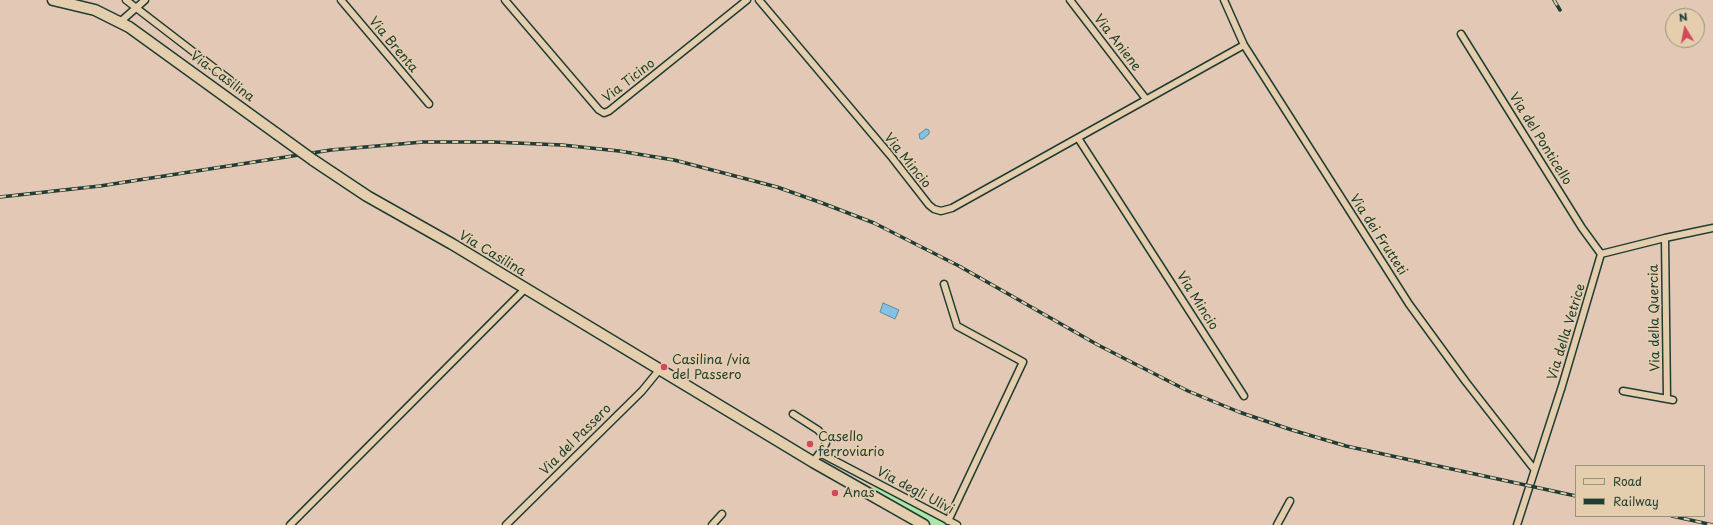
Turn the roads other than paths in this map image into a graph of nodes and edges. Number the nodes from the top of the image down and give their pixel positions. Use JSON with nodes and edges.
{"nodes":[{"id":1,"x":53,"y":0,"type":"edge"},
{"id":2,"x":126,"y":0,"type":"edge"},
{"id":3,"x":145,"y":0,"type":"edge"},
{"id":4,"x":341,"y":0,"type":"edge"},
{"id":5,"x":505,"y":0,"type":"edge"},
{"id":6,"x":746,"y":0,"type":"edge"},
{"id":7,"x":759,"y":0,"type":"edge"},
{"id":8,"x":1070,"y":0,"type":"edge"},
{"id":9,"x":1224,"y":0,"type":"edge"},
{"id":10,"x":135,"y":8,"type":"junction"},
{"id":11,"x":120,"y":22,"type":"junction"},
{"id":12,"x":1461,"y":34,"type":"dead end"},
{"id":13,"x":1244,"y":45,"type":"junction"},
{"id":14,"x":230,"y":80,"type":"dead end"},
{"id":15,"x":1146,"y":99,"type":"junction"},
{"id":16,"x":429,"y":104,"type":"dead end"},
{"id":17,"x":1078,"y":138,"type":"junction"},
{"id":18,"x":1713,"y":228,"type":"edge"},
{"id":19,"x":1665,"y":238,"type":"junction"},
{"id":20,"x":1601,"y":254,"type":"junction"},
{"id":21,"x":944,"y":284,"type":"dead end"},
{"id":22,"x":525,"y":289,"type":"junction"},
{"id":23,"x":660,"y":369,"type":"junction"},
{"id":24,"x":1623,"y":391,"type":"dead end"},
{"id":25,"x":1244,"y":396,"type":"dead end"},
{"id":26,"x":793,"y":414,"type":"dead end"},
{"id":27,"x":820,"y":453,"type":"junction"},
{"id":28,"x":813,"y":462,"type":"junction"},
{"id":29,"x":1534,"y":469,"type":"junction"},
{"id":30,"x":1290,"y":501,"type":"dead end"},
{"id":31,"x":722,"y":514,"type":"dead end"},
{"id":32,"x":948,"y":521,"type":"junction"},
{"id":33,"x":290,"y":525,"type":"edge"},
{"id":34,"x":506,"y":525,"type":"edge"},
{"id":35,"x":712,"y":525,"type":"edge"},
{"id":36,"x":922,"y":525,"type":"edge"},
{"id":37,"x":957,"y":525,"type":"edge"},
{"id":38,"x":1278,"y":525,"type":"edge"},
{"id":39,"x":1516,"y":525,"type":"edge"}],
"edges":[{"from":1,"to":11,"type":"main road","name":"Via Casilina"},
{"from":2,"to":10,"type":"street"},
{"from":3,"to":10,"type":"street"},
{"from":4,"to":16,"type":"street","name":"Via Brenta"},
{"from":5,"to":6,"type":"street","name":"Via Ticino"},
{"from":7,"to":17,"type":"street","name":"Via Mincio"},
{"from":8,"to":15,"type":"street","name":"Via Aniene"},
{"from":9,"to":13,"type":"street","name":"Via dei Frutteti"},
{"from":10,"to":11,"type":"street"},
{"from":10,"to":14,"type":"street"},
{"from":11,"to":22,"type":"main road","name":"Via Casilina","bridge":true},
{"from":12,"to":20,"type":"street","name":"Via del Ponticello"},
{"from":13,"to":15,"type":"street","name":"Via Mincio"},
{"from":13,"to":29,"type":"street","name":"Via dei Frutteti"},
{"from":15,"to":17,"type":"street","name":"Via Mincio"},
{"from":17,"to":25,"type":"street","name":"Via Mincio"},
{"from":18,"to":19,"type":"street"},
{"from":19,"to":20,"type":"street"},
{"from":19,"to":24,"type":"street","name":"Via della Quercia"},
{"from":20,"to":29,"type":"street","name":"Via della Vetrice"},
{"from":21,"to":32,"type":"street"},
{"from":22,"to":23,"type":"main road","name":"Via Casilina"},
{"from":22,"to":33,"type":"street"},
{"from":23,"to":28,"type":"main road","name":"Via Casilina"},
{"from":23,"to":34,"type":"street","name":"Via del Passero"},
{"from":26,"to":27,"type":"street"},
{"from":27,"to":28,"type":"street"},
{"from":27,"to":32,"type":"street","name":"Via degli Ulivi"},
{"from":28,"to":36,"type":"main road","name":"Via Casilina"},
{"from":29,"to":39,"type":"street","name":"Via della Vetrice"},
{"from":30,"to":38,"type":"street"},
{"from":31,"to":35,"type":"street"},
{"from":32,"to":37,"type":"street","name":"Via degli Ulivi"}]}
